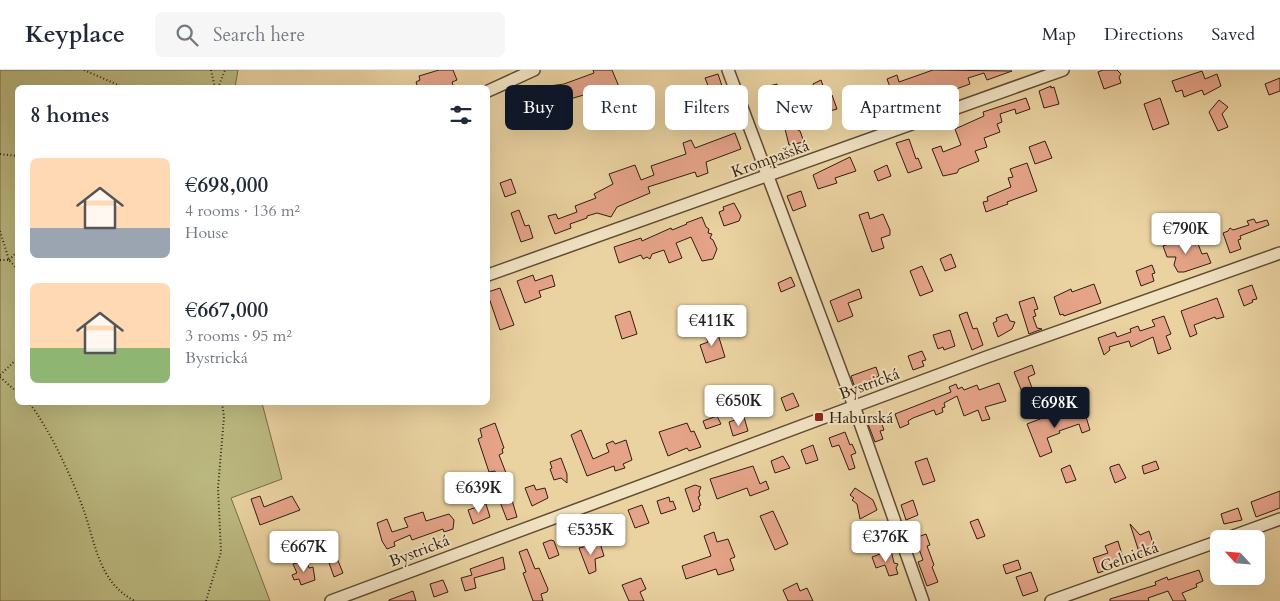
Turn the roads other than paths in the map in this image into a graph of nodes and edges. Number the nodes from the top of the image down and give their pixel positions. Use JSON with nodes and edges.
{"nodes":[{"id":1,"x":534,"y":70,"type":"edge"},
{"id":2,"x":728,"y":70,"type":"edge"},
{"id":3,"x":1063,"y":70,"type":"edge"},
{"id":4,"x":490,"y":90,"type":"edge"},
{"id":5,"x":767,"y":176,"type":"junction"},
{"id":6,"x":1280,"y":253,"type":"edge"},
{"id":7,"x":490,"y":274,"type":"edge"},
{"id":8,"x":854,"y":406,"type":"junction"},
{"id":9,"x":1280,"y":519,"type":"edge"},
{"id":10,"x":1250,"y":530,"type":"edge"},
{"id":11,"x":1210,"y":544,"type":"edge"},
{"id":12,"x":331,"y":601,"type":"edge"},
{"id":13,"x":923,"y":601,"type":"edge"},
{"id":14,"x":1051,"y":601,"type":"edge"}],
"edges":[{"from":1,"to":4,"type":"street"},
{"from":2,"to":5,"type":"street"},
{"from":3,"to":5,"type":"street","name":"Krompašská"},
{"from":5,"to":7,"type":"street","name":"Krompašská"},
{"from":5,"to":8,"type":"street"},
{"from":6,"to":8,"type":"street","name":"Bystrická"},
{"from":8,"to":12,"type":"street","name":"Bystrická"},
{"from":8,"to":13,"type":"street"},
{"from":9,"to":10,"type":"street"},
{"from":11,"to":14,"type":"street","name":"Gelnická"}]}
